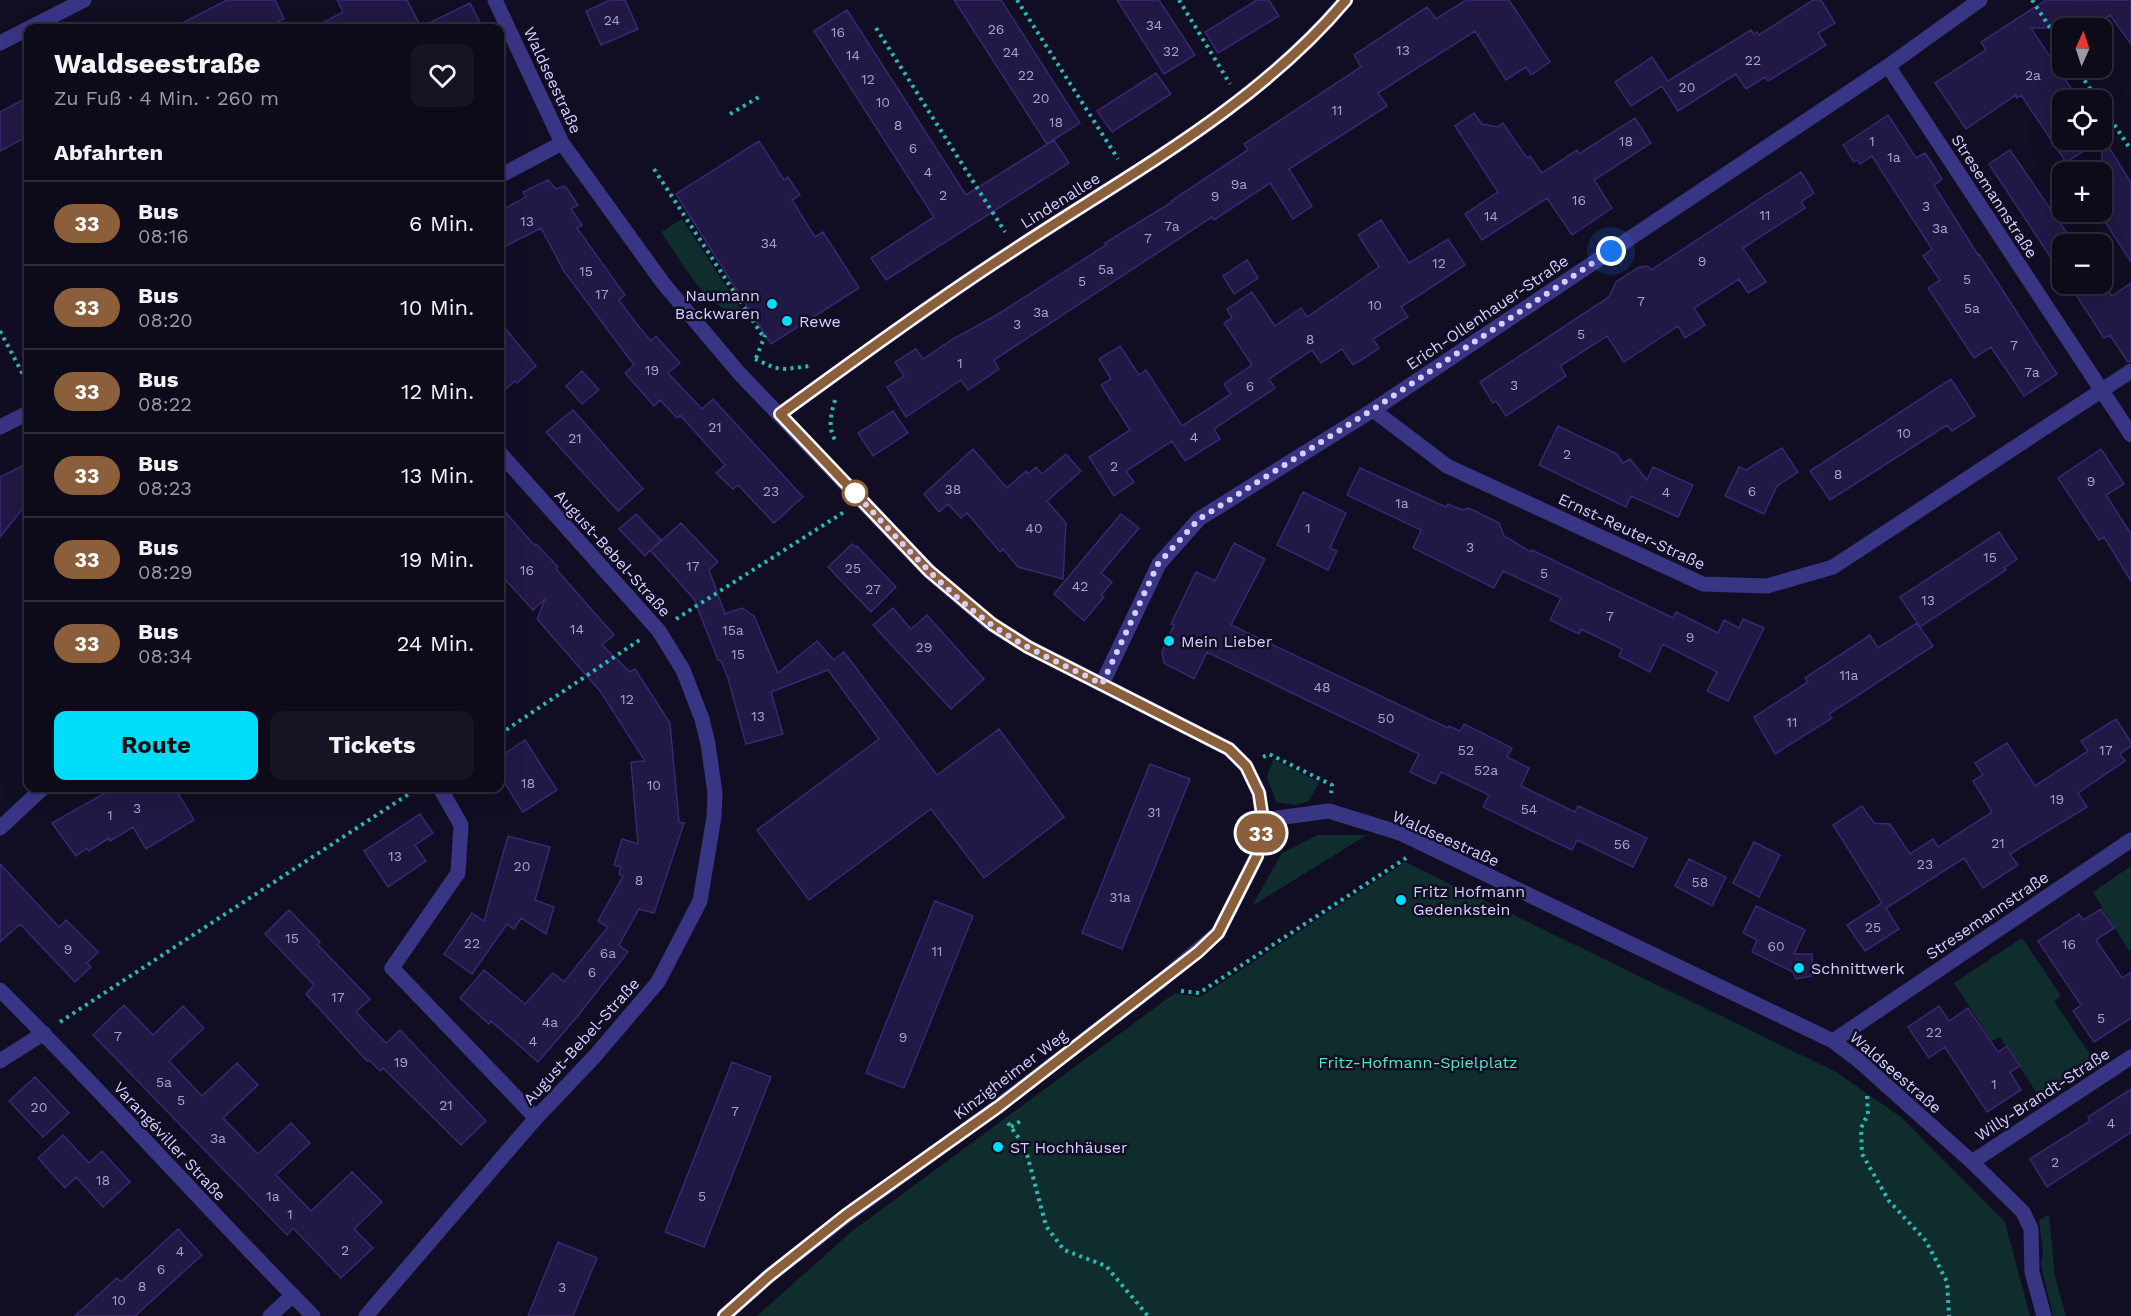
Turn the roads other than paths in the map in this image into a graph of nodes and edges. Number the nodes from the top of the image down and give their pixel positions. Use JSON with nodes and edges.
{"nodes":[{"id":1,"x":84,"y":0,"type":"edge"},
{"id":2,"x":495,"y":0,"type":"edge"},
{"id":3,"x":1346,"y":0,"type":"edge"},
{"id":4,"x":1980,"y":0,"type":"edge"},
{"id":5,"x":37,"y":24,"type":"edge"},
{"id":6,"x":24,"y":31,"type":"edge"},
{"id":7,"x":0,"y":43,"type":"edge"},
{"id":8,"x":1888,"y":66,"type":"junction"},
{"id":9,"x":562,"y":143,"type":"junction"},
{"id":10,"x":504,"y":174,"type":"edge"},
{"id":11,"x":2131,"y":371,"type":"edge"},
{"id":12,"x":2101,"y":390,"type":"junction"},
{"id":13,"x":1372,"y":410,"type":"junction"},
{"id":14,"x":24,"y":414,"type":"edge"},
{"id":15,"x":780,"y":414,"type":"junction"},
{"id":16,"x":0,"y":428,"type":"edge"},
{"id":17,"x":2131,"y":435,"type":"edge"},
{"id":18,"x":504,"y":458,"type":"edge"},
{"id":19,"x":1102,"y":684,"type":"junction"},
{"id":20,"x":39,"y":792,"type":"edge"},
{"id":21,"x":442,"y":792,"type":"edge"},
{"id":22,"x":1263,"y":820,"type":"junction"},
{"id":23,"x":0,"y":828,"type":"edge"},
{"id":24,"x":2131,"y":840,"type":"edge"},
{"id":25,"x":0,"y":990,"type":"edge"},
{"id":26,"x":44,"y":1033,"type":"junction"},
{"id":27,"x":1833,"y":1041,"type":"junction"},
{"id":28,"x":2131,"y":1057,"type":"edge"},
{"id":29,"x":0,"y":1061,"type":"edge"},
{"id":30,"x":536,"y":1118,"type":"junction"},
{"id":31,"x":1972,"y":1162,"type":"junction"},
{"id":32,"x":293,"y":1295,"type":"junction"},
{"id":33,"x":270,"y":1316,"type":"edge"},
{"id":34,"x":313,"y":1316,"type":"edge"},
{"id":35,"x":366,"y":1316,"type":"edge"},
{"id":36,"x":724,"y":1316,"type":"edge"},
{"id":37,"x":2044,"y":1316,"type":"edge"}],
"edges":[{"from":1,"to":5,"type":"street"},
{"from":2,"to":9,"type":"street","name":"Waldseestraße"},
{"from":3,"to":15,"type":"street","name":"Lindenallee"},
{"from":4,"to":8,"type":"street","name":"Erich-Ollenhauer-Straße"},
{"from":6,"to":7,"type":"street"},
{"from":8,"to":12,"type":"street","name":"Stresemannstraße"},
{"from":8,"to":13,"type":"street","name":"Erich-Ollenhauer-Straße"},
{"from":9,"to":10,"type":"street"},
{"from":9,"to":15,"type":"street","name":"Waldseestraße"},
{"from":11,"to":12,"type":"street","name":"Ernst-Reuter-Straße"},
{"from":12,"to":13,"type":"street","name":"Ernst-Reuter-Straße"},
{"from":12,"to":17,"type":"street","name":"Stresemannstraße"},
{"from":13,"to":19,"type":"street","name":"Erich-Ollenhauer-Straße"},
{"from":14,"to":16,"type":"street"},
{"from":15,"to":19,"type":"street","name":"Waldseestraße"},
{"from":18,"to":30,"type":"street","name":"August-Bebel-Straße"},
{"from":19,"to":22,"type":"street","name":"Waldseestraße"},
{"from":20,"to":23,"type":"street"},
{"from":21,"to":30,"type":"street"},
{"from":22,"to":27,"type":"street","name":"Waldseestraße"},
{"from":22,"to":36,"type":"street","name":"Kinzigheimer Weg"},
{"from":24,"to":27,"type":"street","name":"Stresemannstraße"},
{"from":25,"to":26,"type":"street","name":"Varangéviller Straße"},
{"from":26,"to":29,"type":"street"},
{"from":26,"to":32,"type":"street","name":"Varangéviller Straße"},
{"from":27,"to":31,"type":"street","name":"Waldseestraße"},
{"from":28,"to":31,"type":"street","name":"Willy-Brandt-Straße"},
{"from":30,"to":35,"type":"street","name":"August-Bebel-Straße"},
{"from":31,"to":37,"type":"street","name":"Waldseestraße"},
{"from":32,"to":33,"type":"street"},
{"from":32,"to":34,"type":"street","name":"Varangéviller Straße"}]}
